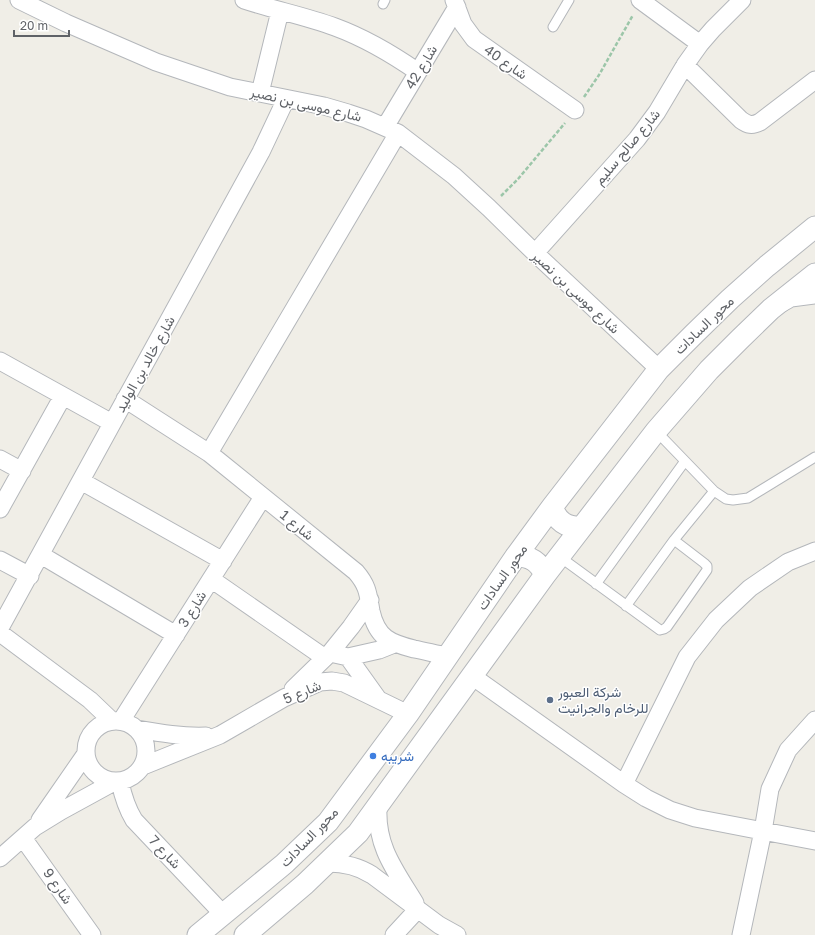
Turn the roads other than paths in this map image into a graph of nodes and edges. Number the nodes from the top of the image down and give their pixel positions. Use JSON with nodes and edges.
{"nodes":[{"id":1,"x":19,"y":0,"type":"edge"},
{"id":2,"x":244,"y":0,"type":"edge"},
{"id":3,"x":569,"y":0,"type":"edge"},
{"id":4,"x":640,"y":0,"type":"edge"},
{"id":5,"x":742,"y":0,"type":"edge"},
{"id":6,"x":455,"y":4,"type":"edge"},
{"id":7,"x":288,"y":8,"type":"edge"},
{"id":8,"x":553,"y":27,"type":"dead end"},
{"id":9,"x":700,"y":44,"type":"junction"},
{"id":10,"x":685,"y":65,"type":"junction"},
{"id":11,"x":418,"y":72,"type":"junction"},
{"id":12,"x":815,"y":80,"type":"edge"},
{"id":13,"x":260,"y":93,"type":"junction"},
{"id":14,"x":286,"y":99,"type":"junction"},
{"id":15,"x":575,"y":110,"type":"dead end"},
{"id":16,"x":391,"y":130,"type":"junction"},
{"id":17,"x":815,"y":227,"type":"edge"},
{"id":18,"x":535,"y":253,"type":"junction"},
{"id":19,"x":815,"y":274,"type":"edge"},
{"id":20,"x":815,"y":295,"type":"edge"},
{"id":21,"x":772,"y":310,"type":"junction"},
{"id":22,"x":0,"y":361,"type":"edge"},
{"id":23,"x":659,"y":369,"type":"junction"},
{"id":24,"x":63,"y":396,"type":"junction"},
{"id":25,"x":125,"y":399,"type":"junction"},
{"id":26,"x":112,"y":423,"type":"junction"},
{"id":27,"x":656,"y":431,"type":"junction"},
{"id":28,"x":209,"y":453,"type":"junction"},
{"id":29,"x":815,"y":457,"type":"edge"},
{"id":30,"x":0,"y":459,"type":"edge"},
{"id":31,"x":685,"y":461,"type":"junction"},
{"id":32,"x":22,"y":471,"type":"junction"},
{"id":33,"x":81,"y":481,"type":"junction"},
{"id":34,"x":714,"y":491,"type":"junction"},
{"id":35,"x":263,"y":497,"type":"junction"},
{"id":36,"x":552,"y":507,"type":"junction"},
{"id":37,"x":0,"y":509,"type":"edge"},
{"id":38,"x":582,"y":527,"type":"junction"},
{"id":39,"x":674,"y":540,"type":"junction"},
{"id":40,"x":815,"y":551,"type":"edge"},
{"id":41,"x":41,"y":555,"type":"junction"},
{"id":42,"x":516,"y":556,"type":"junction"},
{"id":43,"x":560,"y":557,"type":"junction"},
{"id":44,"x":0,"y":560,"type":"edge"},
{"id":45,"x":223,"y":561,"type":"junction"},
{"id":46,"x":545,"y":575,"type":"junction"},
{"id":47,"x":30,"y":576,"type":"junction"},
{"id":48,"x":211,"y":579,"type":"junction"},
{"id":49,"x":596,"y":584,"type":"junction"},
{"id":50,"x":370,"y":600,"type":"junction"},
{"id":51,"x":626,"y":606,"type":"junction"},
{"id":52,"x":0,"y":628,"type":"edge"},
{"id":53,"x":0,"y":633,"type":"edge"},
{"id":54,"x":176,"y":635,"type":"junction"},
{"id":55,"x":394,"y":644,"type":"junction"},
{"id":56,"x":328,"y":655,"type":"junction"},
{"id":57,"x":447,"y":656,"type":"junction"},
{"id":58,"x":348,"y":657,"type":"junction"},
{"id":59,"x":472,"y":676,"type":"junction"},
{"id":60,"x":284,"y":698,"type":"junction"},
{"id":61,"x":379,"y":699,"type":"junction"},
{"id":62,"x":408,"y":714,"type":"junction"},
{"id":63,"x":815,"y":720,"type":"edge"},
{"id":64,"x":116,"y":721,"type":"junction"},
{"id":65,"x":137,"y":729,"type":"junction"},
{"id":66,"x":220,"y":735,"type":"junction"},
{"id":67,"x":85,"y":755,"type":"junction"},
{"id":68,"x":143,"y":766,"type":"junction"},
{"id":69,"x":117,"y":782,"type":"junction"},
{"id":70,"x":624,"y":784,"type":"junction"},
{"id":71,"x":378,"y":807,"type":"junction"},
{"id":72,"x":763,"y":831,"type":"junction"},
{"id":73,"x":29,"y":832,"type":"junction"},
{"id":74,"x":815,"y":841,"type":"edge"},
{"id":75,"x":0,"y":858,"type":"edge"},
{"id":76,"x":328,"y":863,"type":"junction"},
{"id":77,"x":418,"y":909,"type":"junction"},
{"id":78,"x":223,"y":914,"type":"junction"},
{"id":79,"x":92,"y":935,"type":"edge"},
{"id":80,"x":198,"y":935,"type":"edge"},
{"id":81,"x":245,"y":935,"type":"edge"},
{"id":82,"x":394,"y":935,"type":"edge"},
{"id":83,"x":457,"y":935,"type":"edge"},
{"id":84,"x":741,"y":935,"type":"edge"}],
"edges":[{"from":1,"to":13,"type":"street","name":"شارع موسى بن نصير"},
{"from":2,"to":7,"type":"street"},
{"from":3,"to":8,"type":"lane"},
{"from":4,"to":9,"type":"street"},
{"from":5,"to":9,"type":"street","name":"شارع صالح سليم"},
{"from":6,"to":11,"type":"street","name":"شارع 42"},
{"from":6,"to":15,"type":"street","name":"شارع 40"},
{"from":7,"to":11,"type":"street"},
{"from":7,"to":13,"type":"street"},
{"from":9,"to":10,"type":"street","name":"شارع صالح سليم"},
{"from":10,"to":12,"type":"street"},
{"from":10,"to":18,"type":"street","name":"شارع صالح سليم"},
{"from":11,"to":16,"type":"street","name":"شارع 42"},
{"from":13,"to":14,"type":"street","name":"شارع موسى بن نصير"},
{"from":14,"to":16,"type":"street","name":"شارع موسى بن نصير"},
{"from":14,"to":25,"type":"street","name":"شارع خالد بن الوليد"},
{"from":16,"to":18,"type":"street","name":"شارع موسى بن نصير"},
{"from":16,"to":28,"type":"street","name":"شارع 42"},
{"from":17,"to":23,"type":"street","name":"محور السادات"},
{"from":18,"to":23,"type":"street","name":"شارع موسى بن نصير"},
{"from":19,"to":21,"type":"street"},
{"from":20,"to":21,"type":"street"},
{"from":21,"to":27,"type":"street"},
{"from":22,"to":24,"type":"street"},
{"from":23,"to":36,"type":"street","name":"محور السادات"},
{"from":24,"to":26,"type":"street"},
{"from":24,"to":32,"type":"street"},
{"from":25,"to":26,"type":"street","name":"شارع خالد بن الوليد"},
{"from":25,"to":28,"type":"street","name":"شارع 1"},
{"from":26,"to":33,"type":"street","name":"شارع خالد بن الوليد"},
{"from":27,"to":31,"type":"lane"},
{"from":27,"to":38,"type":"street"},
{"from":28,"to":35,"type":"street","name":"شارع 1"},
{"from":29,"to":34,"type":"lane"},
{"from":30,"to":32,"type":"street"},
{"from":31,"to":34,"type":"lane"},
{"from":31,"to":49,"type":"lane"},
{"from":32,"to":37,"type":"street"},
{"from":33,"to":41,"type":"street","name":"شارع خالد بن الوليد"},
{"from":33,"to":45,"type":"street"},
{"from":34,"to":39,"type":"lane"},
{"from":35,"to":45,"type":"street","name":"شارع 3"},
{"from":35,"to":50,"type":"street","name":"شارع 1"},
{"from":36,"to":38,"type":"street"},
{"from":36,"to":42,"type":"street","name":"محور السادات"},
{"from":38,"to":43,"type":"street"},
{"from":39,"to":51,"type":"lane"},
{"from":39,"to":51,"type":"lane"},
{"from":40,"to":70,"type":"street"},
{"from":41,"to":47,"type":"street","name":"شارع خالد بن الوليد"},
{"from":41,"to":54,"type":"street"},
{"from":42,"to":46,"type":"street"},
{"from":42,"to":57,"type":"street","name":"محور السادات"},
{"from":43,"to":46,"type":"street"},
{"from":43,"to":49,"type":"lane"},
{"from":44,"to":47,"type":"street"},
{"from":45,"to":48,"type":"street","name":"شارع 3"},
{"from":46,"to":59,"type":"street"},
{"from":47,"to":52,"type":"street","name":"شارع خالد بن الوليد"},
{"from":48,"to":54,"type":"street","name":"شارع 3"},
{"from":48,"to":56,"type":"street"},
{"from":49,"to":51,"type":"lane"},
{"from":50,"to":55,"type":"street","name":"شارع 1"},
{"from":50,"to":56,"type":"street"},
{"from":53,"to":64,"type":"street"},
{"from":54,"to":64,"type":"street","name":"شارع 3"},
{"from":55,"to":57,"type":"street"},
{"from":55,"to":58,"type":"street"},
{"from":56,"to":58,"type":"street"},
{"from":56,"to":60,"type":"street"},
{"from":57,"to":62,"type":"street","name":"محور السادات"},
{"from":58,"to":61,"type":"street"},
{"from":59,"to":70,"type":"street"},
{"from":59,"to":71,"type":"street"},
{"from":60,"to":61,"type":"street","name":"شارع 5"},
{"from":60,"to":66,"type":"street","name":"شارع 5"},
{"from":61,"to":62,"type":"street","name":"شارع 5"},
{"from":62,"to":78,"type":"street","name":"محور السادات"},
{"from":63,"to":72,"type":"street"},
{"from":64,"to":65,"type":"street"},
{"from":64,"to":67,"type":"street"},
{"from":65,"to":66,"type":"street","name":"شارع 5"},
{"from":65,"to":68,"type":"street"},
{"from":66,"to":68,"type":"street","name":"شارع 5"},
{"from":67,"to":69,"type":"street"},
{"from":67,"to":73,"type":"street"},
{"from":68,"to":69,"type":"street"},
{"from":69,"to":73,"type":"street"},
{"from":69,"to":78,"type":"street","name":"شارع 7"},
{"from":70,"to":72,"type":"street"},
{"from":71,"to":76,"type":"street"},
{"from":71,"to":77,"type":"street"},
{"from":72,"to":74,"type":"street"},
{"from":72,"to":84,"type":"street"},
{"from":73,"to":75,"type":"street"},
{"from":73,"to":79,"type":"street","name":"شارع 9"},
{"from":76,"to":77,"type":"street"},
{"from":76,"to":81,"type":"street"},
{"from":77,"to":82,"type":"street"},
{"from":77,"to":83,"type":"street"},
{"from":78,"to":80,"type":"street","name":"محور السادات"}]}
